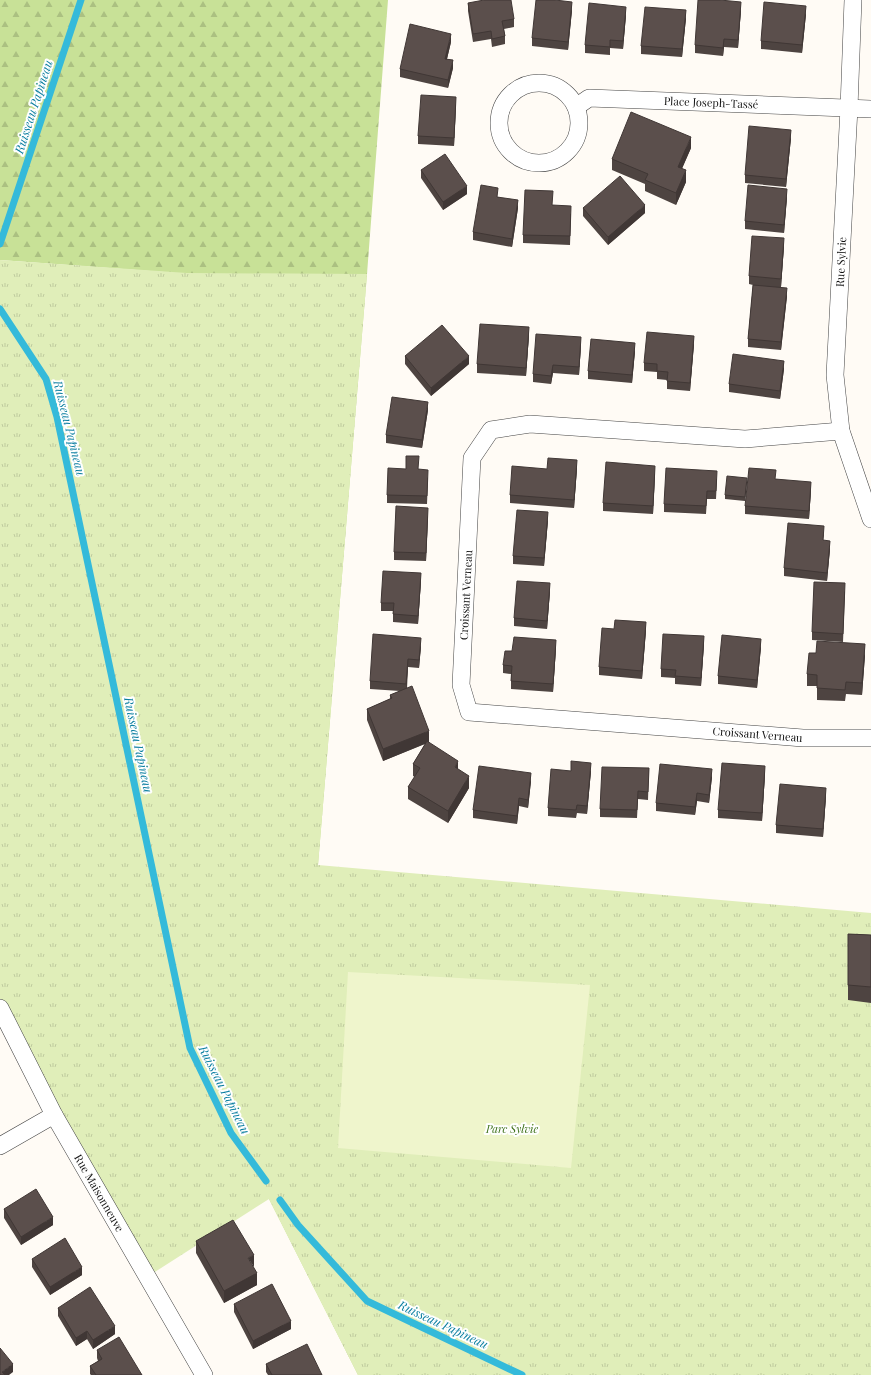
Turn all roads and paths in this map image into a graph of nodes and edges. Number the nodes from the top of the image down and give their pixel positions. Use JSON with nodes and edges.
{"nodes":[{"id":1,"x":852,"y":0,"type":"edge"},
{"id":2,"x":576,"y":107,"type":"junction"},
{"id":3,"x":849,"y":108,"type":"junction"},
{"id":4,"x":871,"y":109,"type":"edge"},
{"id":5,"x":841,"y":431,"type":"junction"},
{"id":6,"x":871,"y":519,"type":"edge"},
{"id":7,"x":871,"y":738,"type":"edge"},
{"id":8,"x":0,"y":1008,"type":"edge"},
{"id":9,"x":54,"y":1115,"type":"junction"},
{"id":10,"x":0,"y":1146,"type":"edge"},
{"id":11,"x":204,"y":1375,"type":"edge"}],
"edges":[{"from":1,"to":3,"type":"street","name":"Rue Sylvie"},
{"from":2,"to":2,"type":"street"},
{"from":2,"to":3,"type":"street","name":"Place Joseph-Tassé"},
{"from":3,"to":4,"type":"street","name":"Place Joseph-Tassé"},
{"from":3,"to":5,"type":"street","name":"Rue Sylvie"},
{"from":5,"to":6,"type":"street","name":"Rue Sylvie"},
{"from":5,"to":7,"type":"street","name":"Croissant Verneau"},
{"from":8,"to":9,"type":"street","name":"Rue Maisonneuve"},
{"from":9,"to":10,"type":"street"},
{"from":9,"to":11,"type":"street","name":"Rue Maisonneuve"}]}
